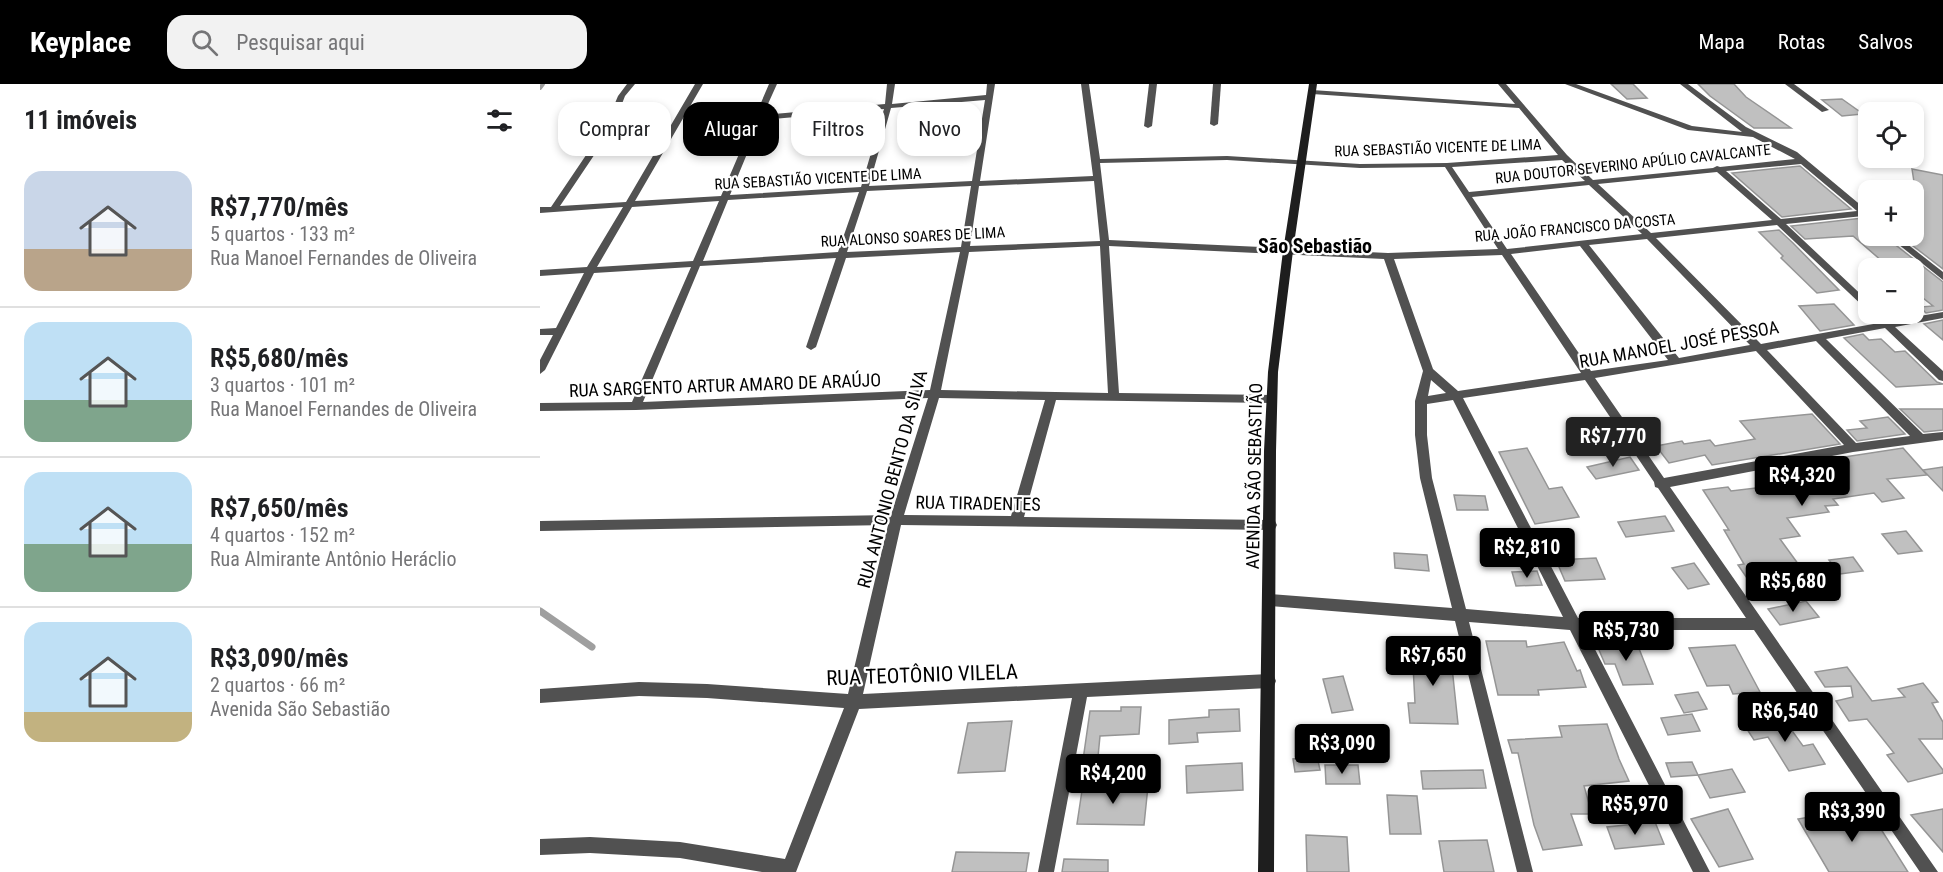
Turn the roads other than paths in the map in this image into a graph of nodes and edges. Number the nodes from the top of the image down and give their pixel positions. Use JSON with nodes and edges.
{"nodes":[{"id":1,"x":631,"y":84,"type":"edge"},
{"id":2,"x":699,"y":84,"type":"edge"},
{"id":3,"x":773,"y":84,"type":"edge"},
{"id":4,"x":891,"y":84,"type":"edge"},
{"id":5,"x":991,"y":84,"type":"edge"},
{"id":6,"x":1084,"y":84,"type":"edge"},
{"id":7,"x":1153,"y":84,"type":"edge"},
{"id":8,"x":1217,"y":84,"type":"edge"},
{"id":9,"x":1502,"y":84,"type":"edge"},
{"id":10,"x":1569,"y":84,"type":"edge"},
{"id":11,"x":1588,"y":84,"type":"edge"},
{"id":12,"x":1684,"y":84,"type":"edge"},
{"id":13,"x":1789,"y":84,"type":"edge"},
{"id":14,"x":1312,"y":88,"type":"edge"},
{"id":15,"x":1597,"y":92,"type":"junction"},
{"id":16,"x":989,"y":97,"type":"junction"},
{"id":17,"x":766,"y":102,"type":"edge"},
{"id":18,"x":888,"y":106,"type":"junction"},
{"id":19,"x":1519,"y":106,"type":"junction"},
{"id":20,"x":1825,"y":110,"type":"dead end"},
{"id":21,"x":779,"y":116,"type":"edge"},
{"id":22,"x":1214,"y":124,"type":"dead end"},
{"id":23,"x":1148,"y":126,"type":"dead end"},
{"id":24,"x":1754,"y":135,"type":"junction"},
{"id":25,"x":742,"y":156,"type":"edge"},
{"id":26,"x":1564,"y":157,"type":"junction"},
{"id":27,"x":1802,"y":160,"type":"junction"},
{"id":28,"x":1096,"y":161,"type":"junction"},
{"id":29,"x":1301,"y":162,"type":"junction"},
{"id":30,"x":1447,"y":165,"type":"junction"},
{"id":31,"x":1717,"y":168,"type":"junction"},
{"id":32,"x":1097,"y":178,"type":"junction"},
{"id":33,"x":1593,"y":183,"type":"junction"},
{"id":34,"x":977,"y":184,"type":"junction"},
{"id":35,"x":864,"y":189,"type":"junction"},
{"id":36,"x":1467,"y":195,"type":"junction"},
{"id":37,"x":724,"y":197,"type":"junction"},
{"id":38,"x":628,"y":205,"type":"junction"},
{"id":39,"x":1858,"y":207,"type":"edge"},
{"id":40,"x":554,"y":209,"type":"junction"},
{"id":41,"x":540,"y":210,"type":"edge"},
{"id":42,"x":1858,"y":216,"type":"edge"},
{"id":43,"x":1778,"y":221,"type":"junction"},
{"id":44,"x":1649,"y":236,"type":"junction"},
{"id":45,"x":1106,"y":243,"type":"junction"},
{"id":46,"x":1583,"y":244,"type":"junction"},
{"id":47,"x":1904,"y":246,"type":"edge"},
{"id":48,"x":965,"y":249,"type":"junction"},
{"id":49,"x":1288,"y":251,"type":"junction"},
{"id":50,"x":1503,"y":252,"type":"junction"},
{"id":51,"x":842,"y":255,"type":"junction"},
{"id":52,"x":1388,"y":256,"type":"junction"},
{"id":53,"x":697,"y":265,"type":"junction"},
{"id":54,"x":590,"y":271,"type":"junction"},
{"id":55,"x":540,"y":273,"type":"edge"},
{"id":56,"x":1943,"y":277,"type":"edge"},
{"id":57,"x":1858,"y":297,"type":"edge"},
{"id":58,"x":1943,"y":315,"type":"edge"},
{"id":59,"x":1924,"y":318,"type":"edge"},
{"id":60,"x":1887,"y":324,"type":"joint"},
{"id":61,"x":560,"y":331,"type":"junction"},
{"id":62,"x":540,"y":332,"type":"edge"},
{"id":63,"x":1817,"y":336,"type":"junction"},
{"id":64,"x":1757,"y":346,"type":"junction"},
{"id":65,"x":810,"y":347,"type":"dead end"},
{"id":66,"x":1676,"y":362,"type":"junction"},
{"id":67,"x":540,"y":370,"type":"edge"},
{"id":68,"x":1428,"y":371,"type":"junction"},
{"id":69,"x":1590,"y":376,"type":"junction"},
{"id":70,"x":1943,"y":377,"type":"edge"},
{"id":71,"x":934,"y":394,"type":"junction"},
{"id":72,"x":1052,"y":396,"type":"junction"},
{"id":73,"x":1114,"y":397,"type":"junction"},
{"id":74,"x":1457,"y":397,"type":"junction"},
{"id":75,"x":1272,"y":399,"type":"junction"},
{"id":76,"x":1421,"y":401,"type":"junction"},
{"id":77,"x":636,"y":406,"type":"junction"},
{"id":78,"x":540,"y":407,"type":"edge"},
{"id":79,"x":1943,"y":436,"type":"edge"},
{"id":80,"x":1920,"y":439,"type":"junction"},
{"id":81,"x":1853,"y":448,"type":"junction"},
{"id":82,"x":1659,"y":483,"type":"junction"},
{"id":83,"x":896,"y":520,"type":"junction"},
{"id":84,"x":1016,"y":521,"type":"junction"},
{"id":85,"x":1271,"y":525,"type":"junction"},
{"id":86,"x":540,"y":526,"type":"edge"},
{"id":87,"x":1270,"y":600,"type":"junction"},
{"id":88,"x":1461,"y":617,"type":"junction"},
{"id":89,"x":1573,"y":624,"type":"junction"},
{"id":90,"x":1758,"y":624,"type":"junction"},
{"id":91,"x":1269,"y":681,"type":"junction"},
{"id":92,"x":1081,"y":690,"type":"junction"},
{"id":93,"x":541,"y":699,"type":"edge"},
{"id":94,"x":854,"y":702,"type":"junction"},
{"id":95,"x":540,"y":846,"type":"edge"},
{"id":96,"x":789,"y":870,"type":"edge"},
{"id":97,"x":1046,"y":872,"type":"edge"},
{"id":98,"x":1266,"y":872,"type":"edge"},
{"id":99,"x":1525,"y":872,"type":"edge"},
{"id":100,"x":1702,"y":872,"type":"edge"},
{"id":101,"x":1930,"y":872,"type":"edge"}],
"edges":[{"from":1,"to":40,"type":"street"},
{"from":2,"to":38,"type":"street"},
{"from":3,"to":17,"type":"street"},
{"from":4,"to":18,"type":"street"},
{"from":5,"to":16,"type":"street","name":"RUA ANTONIO BENTO DA SILVA"},
{"from":6,"to":28,"type":"street"},
{"from":7,"to":23,"type":"street"},
{"from":8,"to":22,"type":"street"},
{"from":9,"to":19,"type":"street"},
{"from":10,"to":15,"type":"street"},
{"from":11,"to":15,"type":"street"},
{"from":12,"to":24,"type":"street"},
{"from":13,"to":20,"type":"street"},
{"from":14,"to":19,"type":"street"},
{"from":14,"to":29,"type":"main road","name":"AVENIDA SÃO SEBASTIÃO"},
{"from":15,"to":24,"type":"street"},
{"from":16,"to":18,"type":"street"},
{"from":16,"to":34,"type":"street","name":"RUA ANTONIO BENTO DA SILVA"},
{"from":18,"to":21,"type":"street"},
{"from":18,"to":35,"type":"street"},
{"from":19,"to":26,"type":"street"},
{"from":24,"to":27,"type":"street"},
{"from":25,"to":37,"type":"street"},
{"from":26,"to":30,"type":"street","name":"RUA SEBASTIÃO VICENTE DE LIMA"},
{"from":26,"to":33,"type":"street"},
{"from":27,"to":31,"type":"street","name":"RUA DOUTOR SEVERINO APÚLIO CAVALCANTE"},
{"from":27,"to":39,"type":"street"},
{"from":28,"to":29,"type":"street","name":"RUA SEBASTIÃO VICENTE DE LIMA"},
{"from":28,"to":32,"type":"street"},
{"from":29,"to":30,"type":"street","name":"RUA SEBASTIÃO VICENTE DE LIMA"},
{"from":29,"to":49,"type":"main road","name":"AVENIDA SÃO SEBASTIÃO"},
{"from":30,"to":36,"type":"street"},
{"from":31,"to":33,"type":"street","name":"RUA DOUTOR SEVERINO APÚLIO CAVALCANTE"},
{"from":31,"to":43,"type":"street"},
{"from":32,"to":34,"type":"street","name":"RUA SEBASTIÃO VICENTE DE LIMA"},
{"from":32,"to":45,"type":"street"},
{"from":33,"to":36,"type":"street","name":"RUA DOUTOR SEVERINO APÚLIO CAVALCANTE"},
{"from":33,"to":44,"type":"street"},
{"from":34,"to":35,"type":"street","name":"RUA SEBASTIÃO VICENTE DE LIMA"},
{"from":34,"to":48,"type":"street","name":"RUA ANTONIO BENTO DA SILVA"},
{"from":35,"to":37,"type":"street","name":"RUA SEBASTIÃO VICENTE DE LIMA"},
{"from":35,"to":51,"type":"street"},
{"from":36,"to":50,"type":"street"},
{"from":37,"to":38,"type":"street","name":"RUA SEBASTIÃO VICENTE DE LIMA"},
{"from":37,"to":53,"type":"street"},
{"from":38,"to":40,"type":"street","name":"RUA SEBASTIÃO VICENTE DE LIMA"},
{"from":38,"to":54,"type":"street"},
{"from":40,"to":41,"type":"street","name":"RUA SEBASTIÃO VICENTE DE LIMA"},
{"from":42,"to":43,"type":"street","name":"RUA JOÃO FRANCISCO DA COSTA"},
{"from":43,"to":44,"type":"street","name":"RUA JOÃO FRANCISCO DA COSTA"},
{"from":43,"to":57,"type":"street"},
{"from":44,"to":46,"type":"street","name":"RUA JOÃO FRANCISCO DA COSTA"},
{"from":44,"to":64,"type":"street"},
{"from":45,"to":48,"type":"street","name":"RUA ALONSO SOARES DE LIMA"},
{"from":45,"to":49,"type":"street","name":"RUA ALONSO SOARES DE LIMA"},
{"from":45,"to":73,"type":"street"},
{"from":46,"to":50,"type":"street","name":"RUA JOÃO FRANCISCO DA COSTA"},
{"from":46,"to":66,"type":"street"},
{"from":47,"to":56,"type":"street"},
{"from":48,"to":51,"type":"street","name":"RUA ALONSO SOARES DE LIMA"},
{"from":48,"to":71,"type":"street","name":"RUA ANTONIO BENTO DA SILVA"},
{"from":49,"to":52,"type":"street","name":"RUA JOÃO FRANCISCO DA COSTA"},
{"from":49,"to":75,"type":"main road","name":"AVENIDA SÃO SEBASTIÃO"},
{"from":50,"to":52,"type":"street","name":"RUA JOÃO FRANCISCO DA COSTA"},
{"from":50,"to":69,"type":"street"},
{"from":51,"to":53,"type":"street","name":"RUA ALONSO SOARES DE LIMA"},
{"from":51,"to":65,"type":"street"},
{"from":52,"to":68,"type":"street"},
{"from":53,"to":54,"type":"street","name":"RUA ALONSO SOARES DE LIMA"},
{"from":53,"to":77,"type":"street"},
{"from":54,"to":55,"type":"street","name":"RUA ALONSO SOARES DE LIMA"},
{"from":54,"to":61,"type":"street"},
{"from":58,"to":59,"type":"street","name":"RUA MANOEL JOSÉ PESSOA"},
{"from":60,"to":63,"type":"street","name":"RUA MANOEL JOSÉ PESSOA"},
{"from":60,"to":70,"type":"street"},
{"from":61,"to":62,"type":"street"},
{"from":61,"to":67,"type":"street"},
{"from":63,"to":64,"type":"street","name":"RUA MANOEL JOSÉ PESSOA"},
{"from":63,"to":80,"type":"street"},
{"from":64,"to":66,"type":"street","name":"RUA MANOEL JOSÉ PESSOA"},
{"from":64,"to":81,"type":"street"},
{"from":66,"to":69,"type":"street","name":"RUA MANOEL JOSÉ PESSOA"},
{"from":68,"to":74,"type":"street"},
{"from":68,"to":76,"type":"street"},
{"from":69,"to":74,"type":"street","name":"RUA MANOEL JOSÉ PESSOA"},
{"from":69,"to":82,"type":"street"},
{"from":71,"to":72,"type":"street","name":"RUA SARGENTO ARTUR AMARO DE ARAÚJO"},
{"from":71,"to":77,"type":"street","name":"RUA SARGENTO ARTUR AMARO DE ARAÚJO"},
{"from":71,"to":83,"type":"street","name":"RUA ANTONIO BENTO DA SILVA"},
{"from":72,"to":73,"type":"street","name":"RUA SARGENTO ARTUR AMARO DE ARAÚJO"},
{"from":72,"to":84,"type":"street"},
{"from":73,"to":75,"type":"street","name":"RUA SARGENTO ARTUR AMARO DE ARAÚJO"},
{"from":74,"to":76,"type":"street","name":"RUA MANOEL JOSÉ PESSOA"},
{"from":74,"to":89,"type":"street"},
{"from":75,"to":85,"type":"main road","name":"AVENIDA SÃO SEBASTIÃO"},
{"from":76,"to":88,"type":"street"},
{"from":77,"to":78,"type":"street","name":"RUA SARGENTO ARTUR AMARO DE ARAÚJO"},
{"from":79,"to":80,"type":"street"},
{"from":80,"to":81,"type":"street"},
{"from":81,"to":82,"type":"street"},
{"from":82,"to":90,"type":"street"},
{"from":83,"to":84,"type":"street","name":"RUA TIRADENTES"},
{"from":83,"to":86,"type":"street","name":"RUA TIRADENTES"},
{"from":83,"to":94,"type":"street","name":"RUA ANTONIO BENTO DA SILVA"},
{"from":84,"to":85,"type":"street","name":"RUA TIRADENTES"},
{"from":85,"to":87,"type":"main road","name":"AVENIDA SÃO SEBASTIÃO"},
{"from":87,"to":88,"type":"street"},
{"from":87,"to":91,"type":"main road","name":"AVENIDA SÃO SEBASTIÃO"},
{"from":88,"to":89,"type":"street"},
{"from":88,"to":99,"type":"street"},
{"from":89,"to":90,"type":"street"},
{"from":89,"to":100,"type":"street"},
{"from":90,"to":101,"type":"street"},
{"from":91,"to":92,"type":"street","name":"RUA TEOTÔNIO VILELA"},
{"from":91,"to":98,"type":"main road","name":"AVENIDA SÃO SEBASTIÃO"},
{"from":92,"to":94,"type":"street","name":"RUA TEOTÔNIO VILELA"},
{"from":92,"to":97,"type":"street"},
{"from":93,"to":94,"type":"street","name":"RUA TEOTÔNIO VILELA"},
{"from":94,"to":96,"type":"street","name":"RUA ANTONIO BENTO DA SILVA"},
{"from":95,"to":96,"type":"street"}]}
